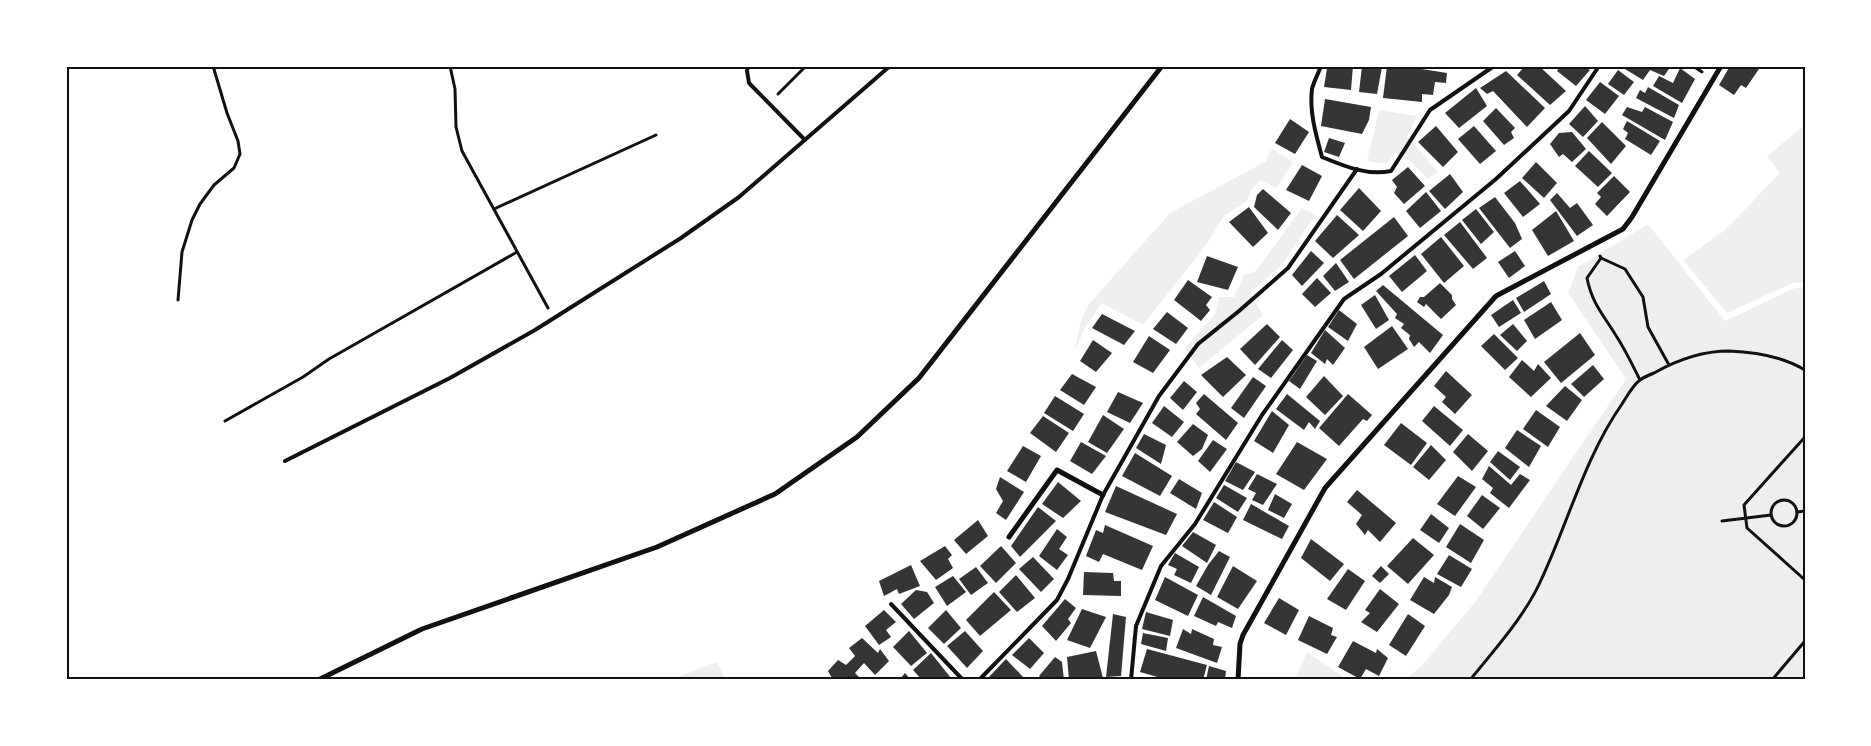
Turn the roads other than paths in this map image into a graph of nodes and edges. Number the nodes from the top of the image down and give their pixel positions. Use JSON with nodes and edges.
{"nodes":[{"id":1,"x":748,"y":66,"type":"edge"},
{"id":2,"x":890,"y":66,"type":"edge"},
{"id":3,"x":1162,"y":66,"type":"edge"},
{"id":4,"x":1321,"y":66,"type":"edge"},
{"id":5,"x":1494,"y":66,"type":"edge"},
{"id":6,"x":1599,"y":66,"type":"edge"},
{"id":7,"x":1721,"y":66,"type":"edge"},
{"id":8,"x":805,"y":140,"type":"junction"},
{"id":9,"x":1357,"y":169,"type":"junction"},
{"id":10,"x":285,"y":461,"type":"dead end"},
{"id":11,"x":1103,"y":495,"type":"junction"},
{"id":12,"x":1009,"y":537,"type":"dead end"},
{"id":13,"x":891,"y":604,"type":"dead end"},
{"id":14,"x":318,"y":680,"type":"edge"},
{"id":15,"x":963,"y":680,"type":"edge"},
{"id":16,"x":979,"y":680,"type":"edge"},
{"id":17,"x":1131,"y":680,"type":"edge"},
{"id":18,"x":1238,"y":680,"type":"edge"}],
"edges":[{"from":1,"to":8,"type":"lane"},
{"from":2,"to":8,"type":"lane"},
{"from":3,"to":14,"type":"street"},
{"from":4,"to":9,"type":"lane"},
{"from":5,"to":9,"type":"lane"},
{"from":6,"to":17,"type":"lane"},
{"from":7,"to":18,"type":"street"},
{"from":8,"to":10,"type":"lane"},
{"from":9,"to":11,"type":"lane"},
{"from":11,"to":12,"type":"street"},
{"from":11,"to":16,"type":"lane"},
{"from":13,"to":15,"type":"lane"}]}
